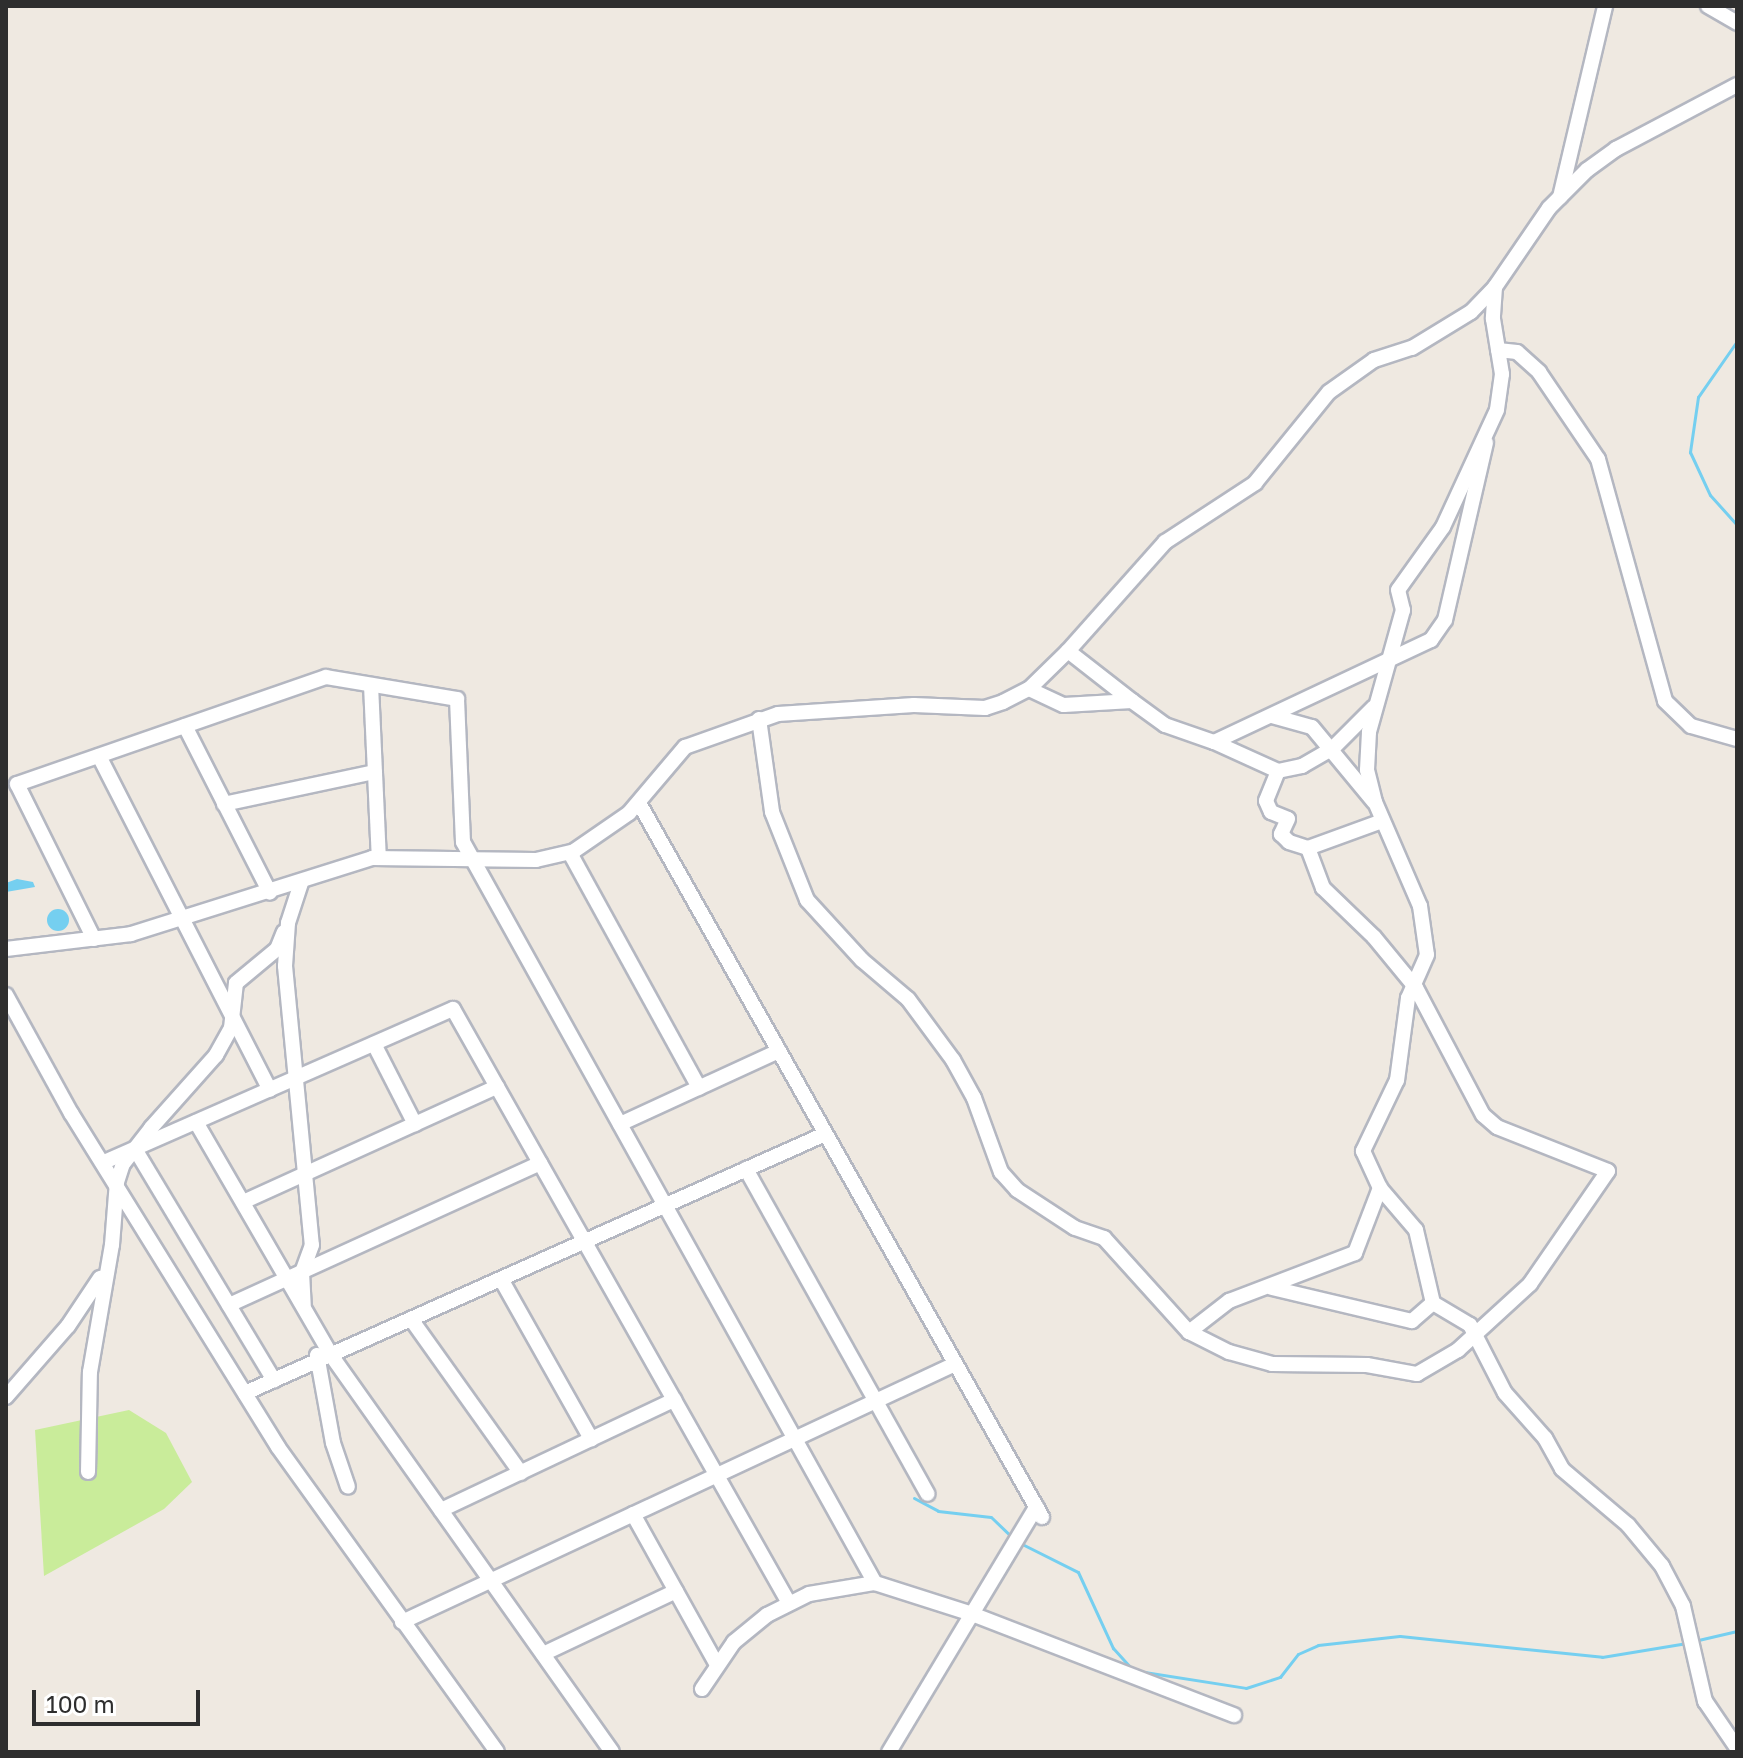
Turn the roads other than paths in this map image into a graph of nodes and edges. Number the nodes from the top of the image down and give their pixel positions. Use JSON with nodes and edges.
{"nodes":[{"id":1,"x":1605,"y":6,"type":"edge"},
{"id":2,"x":1708,"y":6,"type":"edge"},
{"id":3,"x":1737,"y":23,"type":"edge"},
{"id":4,"x":1737,"y":85,"type":"edge"},
{"id":5,"x":1559,"y":197,"type":"junction"},
{"id":6,"x":1495,"y":287,"type":"junction"},
{"id":7,"x":1498,"y":350,"type":"junction"},
{"id":8,"x":1488,"y":427,"type":"junction"},
{"id":9,"x":1068,"y":651,"type":"junction"},
{"id":10,"x":1391,"y":655,"type":"junction"},
{"id":11,"x":371,"y":685,"type":"junction"},
{"id":12,"x":1029,"y":689,"type":"junction"},
{"id":13,"x":1132,"y":701,"type":"junction"},
{"id":14,"x":1374,"y":707,"type":"junction"},
{"id":15,"x":1272,"y":716,"type":"junction"},
{"id":16,"x":759,"y":719,"type":"junction"},
{"id":17,"x":185,"y":726,"type":"junction"},
{"id":18,"x":1737,"y":739,"type":"edge"},
{"id":19,"x":1214,"y":742,"type":"junction"},
{"id":20,"x":1332,"y":749,"type":"junction"},
{"id":21,"x":99,"y":756,"type":"junction"},
{"id":22,"x":1278,"y":771,"type":"junction"},
{"id":23,"x":375,"y":772,"type":"junction"},
{"id":24,"x":1375,"y":802,"type":"junction"},
{"id":25,"x":639,"y":803,"type":"junction"},
{"id":26,"x":224,"y":804,"type":"junction"},
{"id":27,"x":1382,"y":821,"type":"junction"},
{"id":28,"x":1308,"y":848,"type":"junction"},
{"id":29,"x":570,"y":853,"type":"junction"},
{"id":30,"x":379,"y":858,"type":"junction"},
{"id":31,"x":473,"y":860,"type":"junction"},
{"id":32,"x":301,"y":883,"type":"junction"},
{"id":33,"x":270,"y":893,"type":"junction"},
{"id":34,"x":183,"y":920,"type":"junction"},
{"id":35,"x":288,"y":923,"type":"junction"},
{"id":36,"x":94,"y":939,"type":"junction"},
{"id":37,"x":6,"y":949,"type":"edge"},
{"id":38,"x":1416,"y":988,"type":"junction"},
{"id":39,"x":6,"y":995,"type":"edge"},
{"id":40,"x":230,"y":1011,"type":"junction"},
{"id":41,"x":374,"y":1044,"type":"junction"},
{"id":42,"x":779,"y":1051,"type":"junction"},
{"id":43,"x":299,"y":1077,"type":"junction"},
{"id":44,"x":497,"y":1087,"type":"junction"},
{"id":45,"x":699,"y":1088,"type":"junction"},
{"id":46,"x":270,"y":1090,"type":"junction"},
{"id":47,"x":196,"y":1122,"type":"junction"},
{"id":48,"x":415,"y":1124,"type":"junction"},
{"id":49,"x":620,"y":1124,"type":"junction"},
{"id":50,"x":825,"y":1134,"type":"junction"},
{"id":51,"x":135,"y":1149,"type":"junction"},
{"id":52,"x":104,"y":1162,"type":"junction"},
{"id":53,"x":540,"y":1163,"type":"junction"},
{"id":54,"x":746,"y":1169,"type":"junction"},
{"id":55,"x":306,"y":1173,"type":"junction"},
{"id":56,"x":117,"y":1182,"type":"junction"},
{"id":57,"x":1380,"y":1188,"type":"junction"},
{"id":58,"x":243,"y":1202,"type":"junction"},
{"id":59,"x":664,"y":1205,"type":"junction"},
{"id":60,"x":584,"y":1241,"type":"junction"},
{"id":61,"x":107,"y":1268,"type":"junction"},
{"id":62,"x":302,"y":1272,"type":"junction"},
{"id":63,"x":287,"y":1279,"type":"junction"},
{"id":64,"x":501,"y":1279,"type":"junction"},
{"id":65,"x":1272,"y":1288,"type":"junction"},
{"id":66,"x":1433,"y":1303,"type":"junction"},
{"id":67,"x":229,"y":1305,"type":"junction"},
{"id":68,"x":308,"y":1315,"type":"junction"},
{"id":69,"x":411,"y":1319,"type":"junction"},
{"id":70,"x":1189,"y":1332,"type":"junction"},
{"id":71,"x":1476,"y":1333,"type":"junction"},
{"id":72,"x":324,"y":1358,"type":"junction"},
{"id":73,"x":955,"y":1364,"type":"junction"},
{"id":74,"x":274,"y":1380,"type":"junction"},
{"id":75,"x":245,"y":1393,"type":"junction"},
{"id":76,"x":6,"y":1397,"type":"edge"},
{"id":77,"x":674,"y":1400,"type":"junction"},
{"id":78,"x":876,"y":1401,"type":"junction"},
{"id":79,"x":591,"y":1439,"type":"junction"},
{"id":80,"x":795,"y":1439,"type":"junction"},
{"id":81,"x":88,"y":1472,"type":"dead end"},
{"id":82,"x":521,"y":1473,"type":"junction"},
{"id":83,"x":717,"y":1475,"type":"junction"},
{"id":84,"x":348,"y":1487,"type":"dead end"},
{"id":85,"x":928,"y":1494,"type":"dead end"},
{"id":86,"x":441,"y":1510,"type":"junction"},
{"id":87,"x":633,"y":1514,"type":"junction"},
{"id":88,"x":491,"y":1581,"type":"junction"},
{"id":89,"x":875,"y":1583,"type":"junction"},
{"id":90,"x":676,"y":1591,"type":"junction"},
{"id":91,"x":789,"y":1603,"type":"junction"},
{"id":92,"x":972,"y":1614,"type":"junction"},
{"id":93,"x":402,"y":1622,"type":"junction"},
{"id":94,"x":543,"y":1654,"type":"junction"},
{"id":95,"x":716,"y":1663,"type":"junction"},
{"id":96,"x":702,"y":1689,"type":"dead end"},
{"id":97,"x":1234,"y":1715,"type":"dead end"},
{"id":98,"x":1737,"y":1748,"type":"edge"},
{"id":99,"x":497,"y":1752,"type":"edge"},
{"id":100,"x":612,"y":1752,"type":"edge"},
{"id":101,"x":889,"y":1752,"type":"edge"}],
"edges":[{"from":1,"to":5,"type":"street"},
{"from":2,"to":3,"type":"street"},
{"from":4,"to":5,"type":"street"},
{"from":5,"to":6,"type":"street"},
{"from":6,"to":7,"type":"street"},
{"from":6,"to":9,"type":"street"},
{"from":7,"to":8,"type":"street"},
{"from":7,"to":18,"type":"street"},
{"from":8,"to":10,"type":"street"},
{"from":8,"to":10,"type":"street"},
{"from":9,"to":12,"type":"street"},
{"from":9,"to":13,"type":"street"},
{"from":10,"to":14,"type":"street"},
{"from":10,"to":15,"type":"street"},
{"from":11,"to":17,"type":"street"},
{"from":11,"to":23,"type":"street"},
{"from":11,"to":31,"type":"street"},
{"from":12,"to":13,"type":"street"},
{"from":12,"to":16,"type":"street"},
{"from":13,"to":19,"type":"street"},
{"from":14,"to":20,"type":"street"},
{"from":14,"to":24,"type":"street"},
{"from":15,"to":19,"type":"street"},
{"from":15,"to":20,"type":"street"},
{"from":16,"to":25,"type":"street"},
{"from":16,"to":70,"type":"street"},
{"from":17,"to":21,"type":"street"},
{"from":17,"to":26,"type":"street"},
{"from":19,"to":22,"type":"street"},
{"from":20,"to":22,"type":"street"},
{"from":20,"to":24,"type":"street"},
{"from":21,"to":34,"type":"street"},
{"from":21,"to":36,"type":"street"},
{"from":22,"to":28,"type":"street"},
{"from":23,"to":26,"type":"street"},
{"from":23,"to":30,"type":"street"},
{"from":24,"to":27,"type":"street"},
{"from":25,"to":29,"type":"street"},
{"from":25,"to":42,"type":"street"},
{"from":26,"to":33,"type":"street"},
{"from":27,"to":28,"type":"street"},
{"from":27,"to":38,"type":"street"},
{"from":28,"to":38,"type":"street"},
{"from":29,"to":31,"type":"street"},
{"from":29,"to":45,"type":"street"},
{"from":30,"to":31,"type":"street"},
{"from":30,"to":32,"type":"street"},
{"from":31,"to":49,"type":"street"},
{"from":32,"to":33,"type":"street"},
{"from":32,"to":35,"type":"street"},
{"from":33,"to":34,"type":"street"},
{"from":34,"to":36,"type":"street"},
{"from":34,"to":40,"type":"street"},
{"from":35,"to":40,"type":"street"},
{"from":35,"to":43,"type":"street"},
{"from":36,"to":37,"type":"street"},
{"from":38,"to":57,"type":"street"},
{"from":38,"to":71,"type":"street"},
{"from":39,"to":52,"type":"street"},
{"from":40,"to":46,"type":"street"},
{"from":40,"to":51,"type":"street"},
{"from":41,"to":43,"type":"street"},
{"from":41,"to":44,"type":"street"},
{"from":41,"to":48,"type":"street"},
{"from":42,"to":45,"type":"street"},
{"from":42,"to":50,"type":"street"},
{"from":43,"to":46,"type":"street"},
{"from":43,"to":55,"type":"street"},
{"from":44,"to":48,"type":"street"},
{"from":44,"to":53,"type":"street"},
{"from":45,"to":49,"type":"street"},
{"from":46,"to":47,"type":"street"},
{"from":47,"to":51,"type":"street"},
{"from":47,"to":58,"type":"street"},
{"from":48,"to":55,"type":"street"},
{"from":49,"to":59,"type":"street"},
{"from":50,"to":54,"type":"street"},
{"from":50,"to":73,"type":"street"},
{"from":51,"to":52,"type":"street"},
{"from":51,"to":56,"type":"street"},
{"from":51,"to":67,"type":"street"},
{"from":52,"to":56,"type":"street"},
{"from":53,"to":60,"type":"street"},
{"from":53,"to":62,"type":"street"},
{"from":54,"to":59,"type":"street"},
{"from":54,"to":78,"type":"street"},
{"from":55,"to":58,"type":"street"},
{"from":55,"to":62,"type":"street"},
{"from":56,"to":61,"type":"street"},
{"from":56,"to":75,"type":"street"},
{"from":57,"to":65,"type":"street"},
{"from":57,"to":66,"type":"street"},
{"from":58,"to":63,"type":"street"},
{"from":59,"to":60,"type":"street"},
{"from":59,"to":80,"type":"street"},
{"from":60,"to":64,"type":"street"},
{"from":60,"to":77,"type":"street"},
{"from":61,"to":76,"type":"street"},
{"from":61,"to":81,"type":"street"},
{"from":62,"to":63,"type":"street"},
{"from":62,"to":68,"type":"street"},
{"from":63,"to":67,"type":"street"},
{"from":63,"to":68,"type":"street"},
{"from":64,"to":69,"type":"street"},
{"from":64,"to":79,"type":"street"},
{"from":65,"to":66,"type":"street"},
{"from":65,"to":70,"type":"street"},
{"from":66,"to":71,"type":"street"},
{"from":67,"to":74,"type":"street"},
{"from":68,"to":72,"type":"street"},
{"from":69,"to":72,"type":"street"},
{"from":69,"to":82,"type":"street"},
{"from":70,"to":71,"type":"street"},
{"from":71,"to":98,"type":"street"},
{"from":72,"to":74,"type":"street"},
{"from":72,"to":84,"type":"street"},
{"from":72,"to":86,"type":"street"},
{"from":73,"to":78,"type":"street"},
{"from":73,"to":92,"type":"street"},
{"from":74,"to":75,"type":"street"},
{"from":75,"to":93,"type":"street"},
{"from":77,"to":79,"type":"street"},
{"from":77,"to":83,"type":"street"},
{"from":78,"to":80,"type":"street"},
{"from":78,"to":85,"type":"street"},
{"from":79,"to":82,"type":"street"},
{"from":80,"to":83,"type":"street"},
{"from":80,"to":89,"type":"street"},
{"from":82,"to":86,"type":"street"},
{"from":83,"to":87,"type":"street"},
{"from":83,"to":91,"type":"street"},
{"from":86,"to":88,"type":"street"},
{"from":87,"to":88,"type":"street"},
{"from":87,"to":90,"type":"street"},
{"from":88,"to":93,"type":"street"},
{"from":88,"to":94,"type":"street"},
{"from":89,"to":91,"type":"street"},
{"from":89,"to":92,"type":"street"},
{"from":90,"to":94,"type":"street"},
{"from":90,"to":95,"type":"street"},
{"from":91,"to":95,"type":"street"},
{"from":92,"to":97,"type":"street"},
{"from":92,"to":101,"type":"street"},
{"from":93,"to":99,"type":"street"},
{"from":94,"to":100,"type":"street"},
{"from":95,"to":96,"type":"street"}]}
